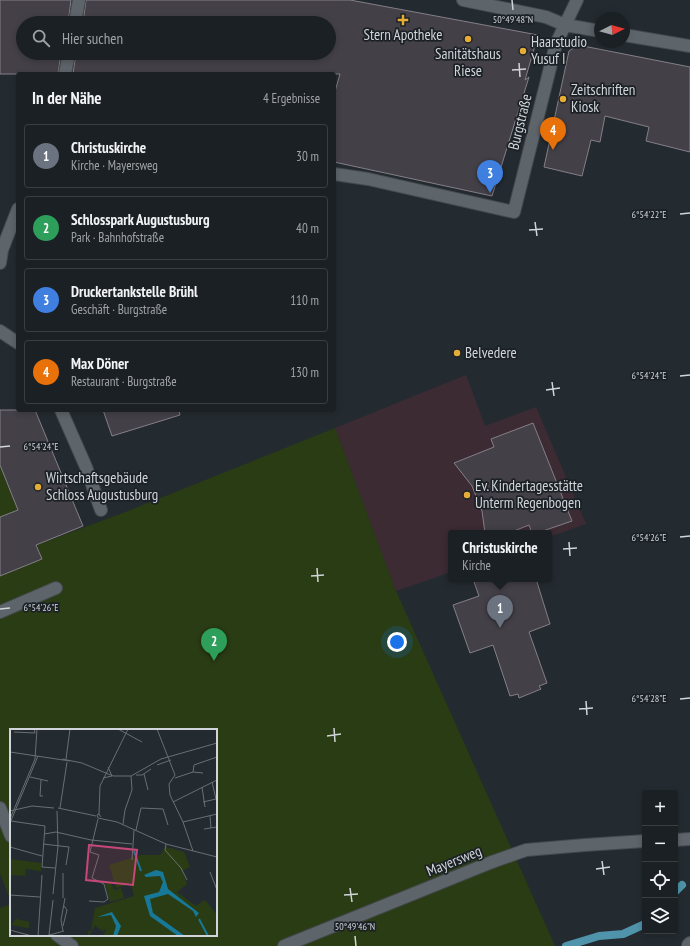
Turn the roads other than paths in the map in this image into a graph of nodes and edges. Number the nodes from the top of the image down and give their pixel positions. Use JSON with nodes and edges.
{"nodes":[{"id":1,"x":79,"y":0,"type":"edge"},
{"id":2,"x":463,"y":0,"type":"edge"},
{"id":3,"x":577,"y":0,"type":"edge"},
{"id":4,"x":76,"y":16,"type":"edge"},
{"id":5,"x":565,"y":25,"type":"junction"},
{"id":6,"x":594,"y":30,"type":"edge"},
{"id":7,"x":630,"y":36,"type":"edge"},
{"id":8,"x":690,"y":46,"type":"edge"},
{"id":9,"x":68,"y":60,"type":"edge"},
{"id":10,"x":65,"y":72,"type":"edge"},
{"id":11,"x":336,"y":174,"type":"edge"},
{"id":12,"x":16,"y":214,"type":"edge"},
{"id":13,"x":0,"y":263,"type":"edge"},
{"id":14,"x":0,"y":331,"type":"edge"},
{"id":15,"x":16,"y":343,"type":"edge"},
{"id":16,"x":62,"y":412,"type":"edge"},
{"id":17,"x":101,"y":510,"type":"dead end"},
{"id":18,"x":56,"y":588,"type":"dead end"},
{"id":19,"x":0,"y":612,"type":"edge"},
{"id":20,"x":0,"y":808,"type":"edge"},
{"id":21,"x":10,"y":833,"type":"edge"},
{"id":22,"x":690,"y":839,"type":"edge"},
{"id":23,"x":678,"y":840,"type":"edge"},
{"id":24,"x":642,"y":841,"type":"edge"},
{"id":25,"x":58,"y":936,"type":"edge"},
{"id":26,"x":72,"y":946,"type":"edge"},
{"id":27,"x":284,"y":946,"type":"edge"}],
"edges":[{"from":1,"to":4,"type":"street"},
{"from":2,"to":5,"type":"street"},
{"from":3,"to":5,"type":"street"},
{"from":5,"to":6,"type":"street"},
{"from":5,"to":11,"type":"street","name":"Burgstraße"},
{"from":7,"to":8,"type":"street"},
{"from":9,"to":10,"type":"street"},
{"from":12,"to":13,"type":"street"},
{"from":14,"to":15,"type":"street"},
{"from":16,"to":17,"type":"street"},
{"from":18,"to":19,"type":"street"},
{"from":20,"to":21,"type":"street"},
{"from":22,"to":23,"type":"street"},
{"from":24,"to":27,"type":"street","name":"Mayersweg"},
{"from":25,"to":26,"type":"street"}]}
